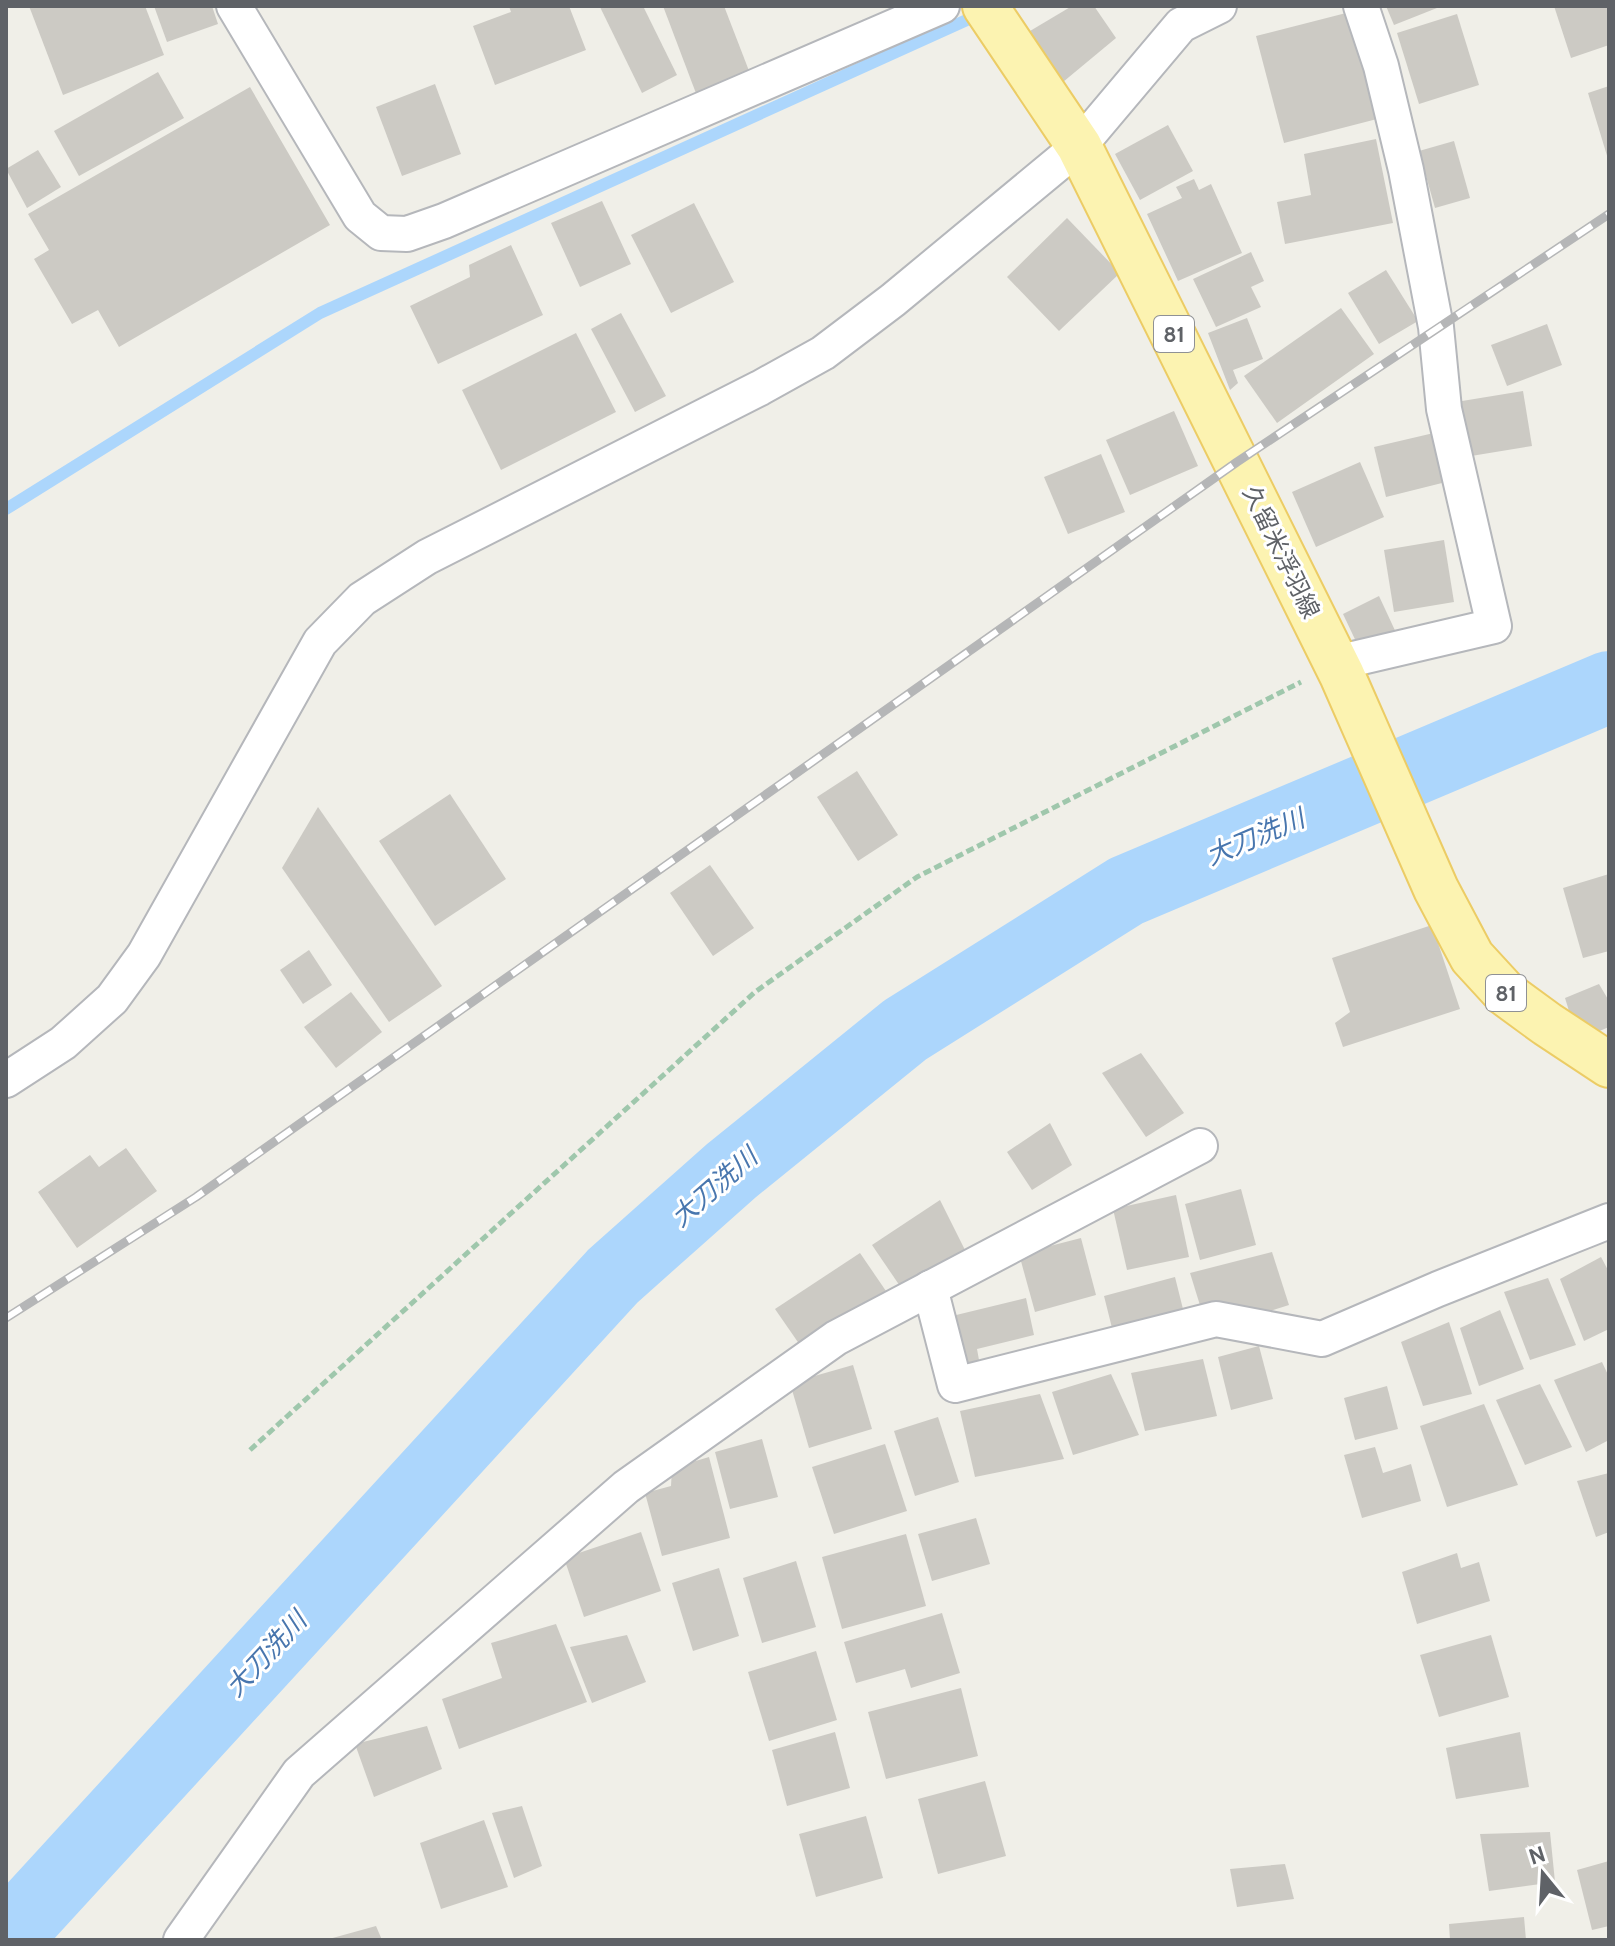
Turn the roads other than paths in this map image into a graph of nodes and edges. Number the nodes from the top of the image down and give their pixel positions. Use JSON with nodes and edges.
{"nodes":[{"id":1,"x":234,"y":6,"type":"edge"},
{"id":2,"x":942,"y":6,"type":"edge"},
{"id":3,"x":985,"y":6,"type":"edge"},
{"id":4,"x":1219,"y":6,"type":"edge"},
{"id":5,"x":1361,"y":6,"type":"edge"},
{"id":6,"x":1079,"y":146,"type":"junction"},
{"id":7,"x":1339,"y":669,"type":"junction"},
{"id":8,"x":1609,"y":1065,"type":"edge"},
{"id":9,"x":6,"y":1080,"type":"edge"},
{"id":10,"x":1200,"y":1146,"type":"dead end"},
{"id":11,"x":1609,"y":1221,"type":"edge"},
{"id":12,"x":930,"y":1288,"type":"junction"},
{"id":13,"x":181,"y":1940,"type":"edge"}],
"edges":[{"from":1,"to":2,"type":"street"},
{"from":3,"to":6,"type":"main road","name":"久留米浮羽線","number":"81"},
{"from":4,"to":6,"type":"street"},
{"from":5,"to":7,"type":"street"},
{"from":6,"to":7,"type":"main road","name":"久留米浮羽線","number":"81"},
{"from":6,"to":9,"type":"street"},
{"from":7,"to":8,"type":"main road","name":"久留米浮羽線","number":"81"},
{"from":10,"to":12,"type":"street"},
{"from":11,"to":12,"type":"street"},
{"from":12,"to":13,"type":"street"}]}
